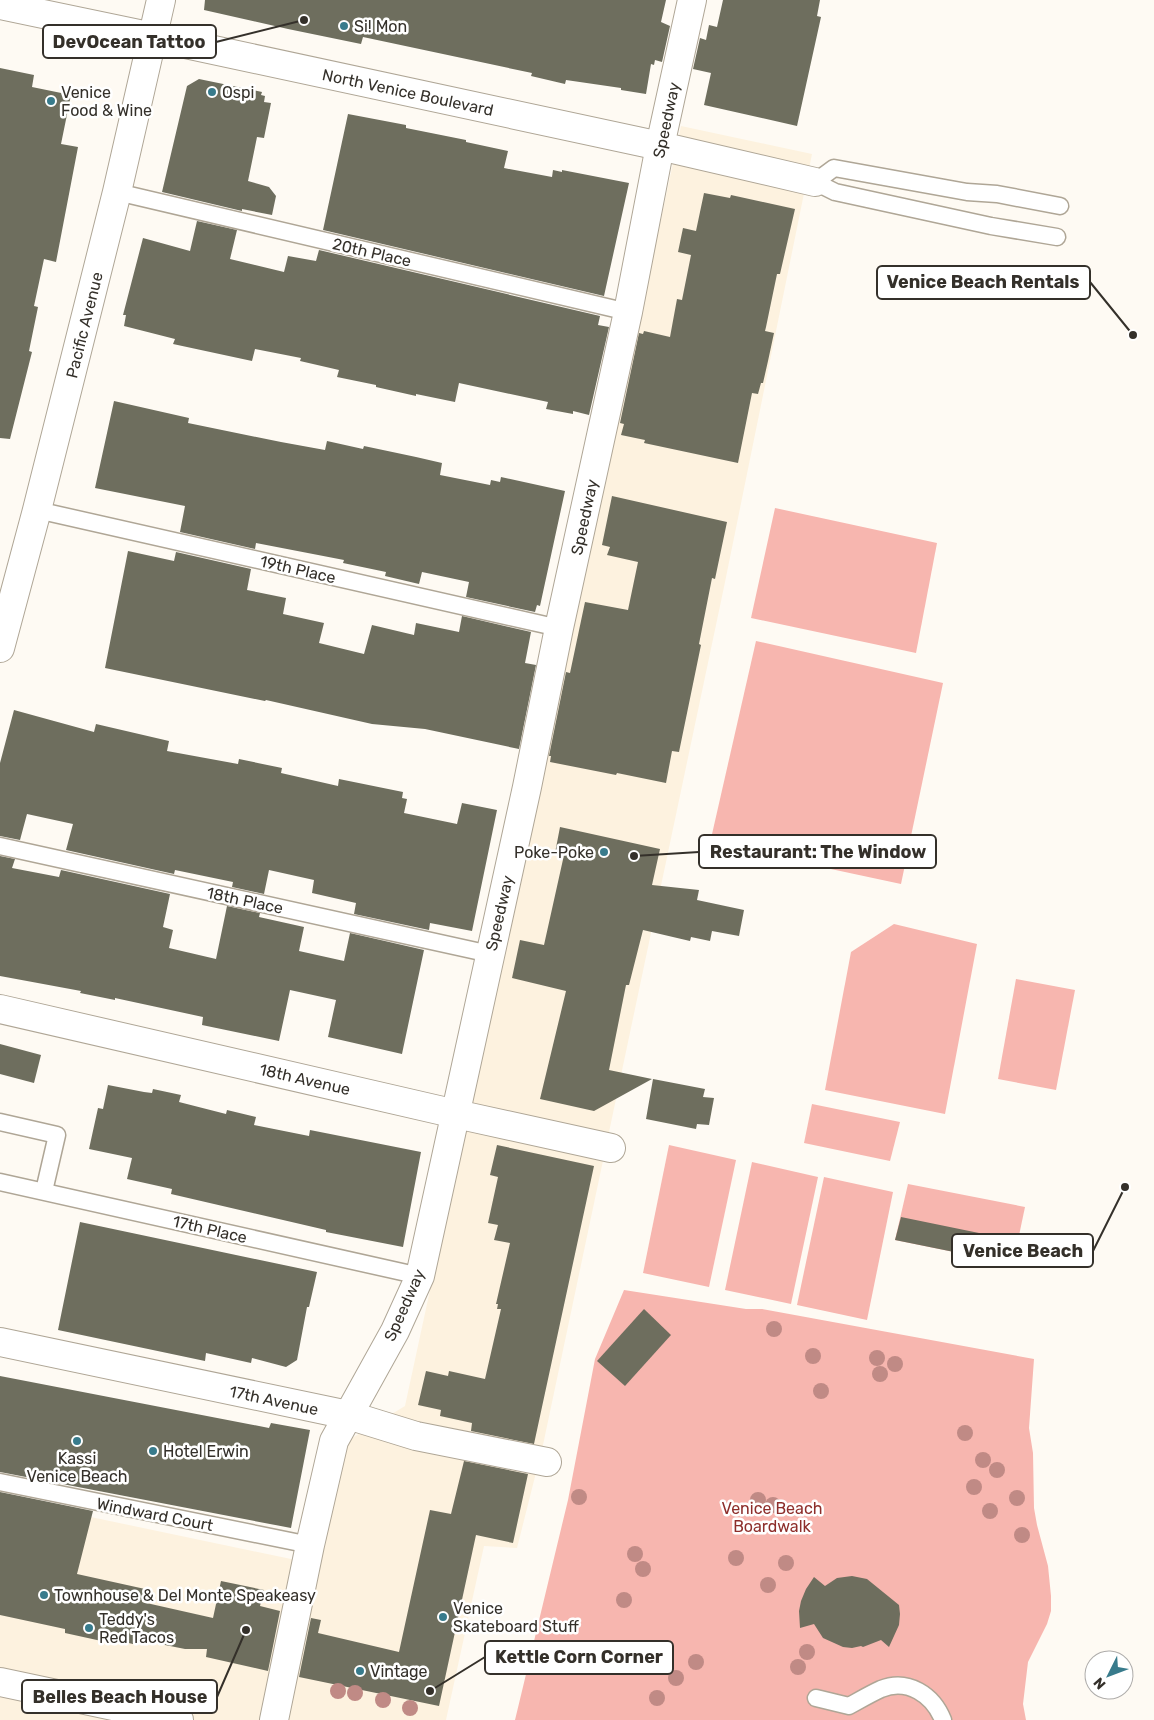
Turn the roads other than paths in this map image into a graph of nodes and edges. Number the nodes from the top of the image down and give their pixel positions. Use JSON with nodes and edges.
{"nodes":[{"id":1,"x":161,"y":0,"type":"edge"},
{"id":2,"x":692,"y":0,"type":"edge"},
{"id":3,"x":0,"y":5,"type":"edge"},
{"id":4,"x":153,"y":37,"type":"junction"},
{"id":5,"x":660,"y":146,"type":"junction"},
{"id":6,"x":815,"y":182,"type":"junction"},
{"id":7,"x":117,"y":192,"type":"junction"},
{"id":8,"x":967,"y":192,"type":"junction"},
{"id":9,"x":1060,"y":206,"type":"dead end"},
{"id":10,"x":962,"y":220,"type":"junction"},
{"id":11,"x":1057,"y":237,"type":"dead end"},
{"id":12,"x":628,"y":312,"type":"junction"},
{"id":13,"x":37,"y":510,"type":"junction"},
{"id":14,"x":559,"y":628,"type":"junction"},
{"id":15,"x":0,"y":648,"type":"edge"},
{"id":16,"x":0,"y":846,"type":"edge"},
{"id":17,"x":490,"y":954,"type":"junction"},
{"id":18,"x":0,"y":1009,"type":"edge"},
{"id":19,"x":456,"y":1114,"type":"junction"},
{"id":20,"x":0,"y":1122,"type":"edge"},
{"id":21,"x":611,"y":1148,"type":"dead end"},
{"id":22,"x":0,"y":1182,"type":"edge"},
{"id":23,"x":44,"y":1191,"type":"junction"},
{"id":24,"x":420,"y":1276,"type":"junction"},
{"id":25,"x":0,"y":1342,"type":"edge"},
{"id":26,"x":348,"y":1415,"type":"junction"},
{"id":27,"x":547,"y":1462,"type":"dead end"},
{"id":28,"x":0,"y":1482,"type":"edge"},
{"id":29,"x":310,"y":1545,"type":"junction"},
{"id":30,"x":0,"y":1682,"type":"edge"},
{"id":31,"x":816,"y":1698,"type":"dead end"},
{"id":32,"x":849,"y":1713,"type":"edge"},
{"id":33,"x":179,"y":1720,"type":"edge"},
{"id":34,"x":274,"y":1720,"type":"edge"},
{"id":35,"x":943,"y":1720,"type":"edge"}],
"edges":[{"from":1,"to":4,"type":"street","name":"Pacific Avenue"},
{"from":2,"to":5,"type":"street","name":"Speedway"},
{"from":3,"to":4,"type":"street","name":"North Venice Boulevard"},
{"from":4,"to":5,"type":"street","name":"North Venice Boulevard"},
{"from":4,"to":7,"type":"street","name":"Pacific Avenue"},
{"from":5,"to":6,"type":"street","name":"North Venice Boulevard"},
{"from":5,"to":12,"type":"street","name":"Speedway"},
{"from":6,"to":8,"type":"lane"},
{"from":6,"to":10,"type":"lane"},
{"from":7,"to":12,"type":"lane","name":"20th Place"},
{"from":7,"to":13,"type":"street","name":"Pacific Avenue"},
{"from":8,"to":9,"type":"lane"},
{"from":8,"to":10,"type":"lane"},
{"from":10,"to":11,"type":"lane"},
{"from":12,"to":14,"type":"street","name":"Speedway"},
{"from":13,"to":14,"type":"lane","name":"19th Place"},
{"from":13,"to":15,"type":"street","name":"Pacific Avenue"},
{"from":14,"to":17,"type":"street","name":"Speedway"},
{"from":16,"to":17,"type":"lane","name":"18th Place"},
{"from":17,"to":19,"type":"street","name":"Speedway"},
{"from":18,"to":19,"type":"street","name":"18th Avenue"},
{"from":19,"to":21,"type":"street","name":"18th Avenue"},
{"from":19,"to":24,"type":"street","name":"Speedway"},
{"from":20,"to":23,"type":"lane"},
{"from":22,"to":23,"type":"lane","name":"17th Place"},
{"from":23,"to":24,"type":"lane","name":"17th Place"},
{"from":24,"to":26,"type":"street","name":"Speedway"},
{"from":25,"to":26,"type":"street","name":"17th Avenue"},
{"from":26,"to":27,"type":"street","name":"17th Avenue"},
{"from":26,"to":29,"type":"street","name":"Speedway"},
{"from":28,"to":29,"type":"lane","name":"Windward Court"},
{"from":29,"to":34,"type":"street","name":"Speedway"},
{"from":30,"to":33,"type":"street"},
{"from":31,"to":32,"type":"lane"},
{"from":32,"to":35,"type":"lane"}]}
